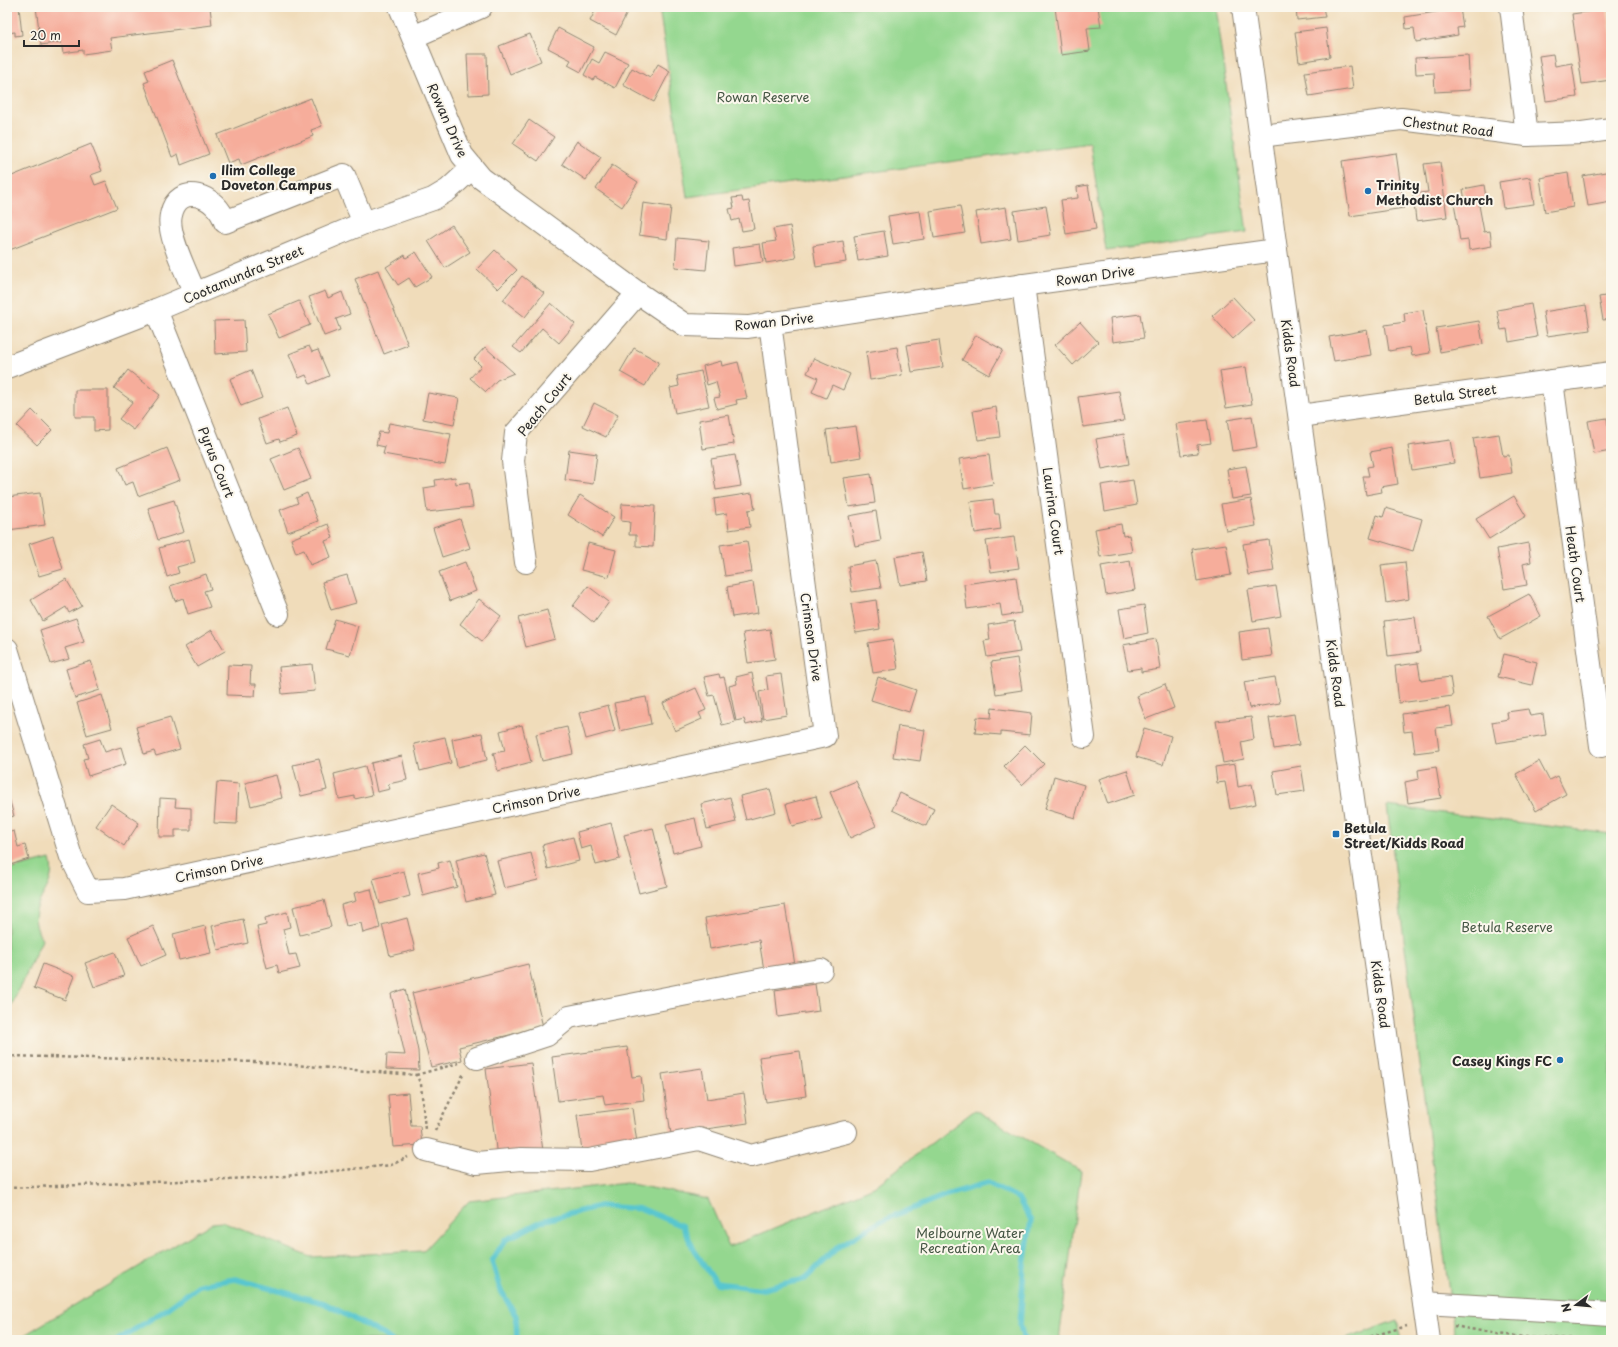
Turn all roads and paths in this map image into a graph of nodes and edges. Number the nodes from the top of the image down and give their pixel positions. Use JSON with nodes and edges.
{"nodes":[{"id":1,"x":400,"y":7,"type":"edge"},
{"id":2,"x":481,"y":7,"type":"edge"},
{"id":3,"x":1243,"y":7,"type":"edge"},
{"id":4,"x":1511,"y":7,"type":"edge"},
{"id":5,"x":413,"y":37,"type":"junction"},
{"id":6,"x":1611,"y":129,"type":"edge"},
{"id":7,"x":1527,"y":135,"type":"junction"},
{"id":8,"x":1261,"y":136,"type":"junction"},
{"id":9,"x":472,"y":168,"type":"junction"},
{"id":10,"x":364,"y":223,"type":"junction"},
{"id":11,"x":1276,"y":250,"type":"junction"},
{"id":12,"x":1023,"y":285,"type":"junction"},
{"id":13,"x":638,"y":293,"type":"junction"},
{"id":14,"x":195,"y":294,"type":"junction"},
{"id":15,"x":156,"y":310,"type":"junction"},
{"id":16,"x":770,"y":323,"type":"junction"},
{"id":17,"x":7,"y":367,"type":"edge"},
{"id":18,"x":1611,"y":373,"type":"edge"},
{"id":19,"x":1552,"y":381,"type":"junction"},
{"id":20,"x":1300,"y":416,"type":"junction"},
{"id":21,"x":526,"y":562,"type":"dead end"},
{"id":22,"x":278,"y":614,"type":"dead end"},
{"id":23,"x":7,"y":649,"type":"edge"},
{"id":24,"x":1084,"y":737,"type":"dead end"},
{"id":25,"x":1601,"y":746,"type":"dead end"},
{"id":26,"x":821,"y":970,"type":"dead end"},
{"id":27,"x":7,"y":1056,"type":"edge"},
{"id":28,"x":476,"y":1058,"type":"junction"},
{"id":29,"x":416,"y":1075,"type":"junction"},
{"id":30,"x":846,"y":1132,"type":"dead end"},
{"id":31,"x":426,"y":1150,"type":"junction"},
{"id":32,"x":7,"y":1188,"type":"edge"},
{"id":33,"x":1424,"y":1303,"type":"junction"},
{"id":34,"x":1611,"y":1314,"type":"edge"},
{"id":35,"x":1422,"y":1332,"type":"edge"},
{"id":36,"x":1533,"y":1339,"type":"edge"},
{"id":37,"x":1359,"y":1340,"type":"edge"},
{"id":38,"x":1611,"y":1340,"type":"edge"}],
"edges":[{"from":1,"to":5,"type":"street","name":"Rowan Drive"},
{"from":2,"to":5,"type":"street"},
{"from":3,"to":8,"type":"street","name":"Kidds Road"},
{"from":4,"to":7,"type":"street"},
{"from":5,"to":9,"type":"street","name":"Rowan Drive"},
{"from":6,"to":7,"type":"street","name":"Chestnut Road"},
{"from":7,"to":8,"type":"street","name":"Chestnut Road"},
{"from":8,"to":11,"type":"street","name":"Kidds Road"},
{"from":9,"to":10,"type":"street","name":"Cootamundra Street"},
{"from":9,"to":13,"type":"street","name":"Rowan Drive"},
{"from":10,"to":14,"type":"street","name":"Cootamundra Street"},
{"from":10,"to":14,"type":"street"},
{"from":11,"to":12,"type":"street","name":"Rowan Drive"},
{"from":11,"to":20,"type":"street","name":"Kidds Road"},
{"from":12,"to":16,"type":"street","name":"Rowan Drive"},
{"from":12,"to":24,"type":"street","name":"Laurina Court"},
{"from":13,"to":16,"type":"street","name":"Rowan Drive"},
{"from":13,"to":21,"type":"street","name":"Peach Court"},
{"from":14,"to":15,"type":"street","name":"Cootamundra Street"},
{"from":15,"to":17,"type":"street","name":"Cootamundra Street"},
{"from":15,"to":22,"type":"street","name":"Pyrus Court"},
{"from":16,"to":23,"type":"street","name":"Crimson Drive"},
{"from":18,"to":19,"type":"street","name":"Betula Street"},
{"from":19,"to":20,"type":"street","name":"Betula Street"},
{"from":19,"to":25,"type":"street","name":"Heath Court"},
{"from":20,"to":33,"type":"street","name":"Kidds Road"},
{"from":26,"to":28,"type":"street"},
{"from":27,"to":29,"type":"path"},
{"from":28,"to":29,"type":"path"},
{"from":28,"to":31,"type":"path"},
{"from":29,"to":31,"type":"path"},
{"from":30,"to":31,"type":"street"},
{"from":31,"to":32,"type":"path"},
{"from":33,"to":34,"type":"street"},
{"from":33,"to":35,"type":"street","name":"Kidds Road"},
{"from":35,"to":36,"type":"path"},
{"from":35,"to":37,"type":"path"},
{"from":36,"to":38,"type":"path"}]}
